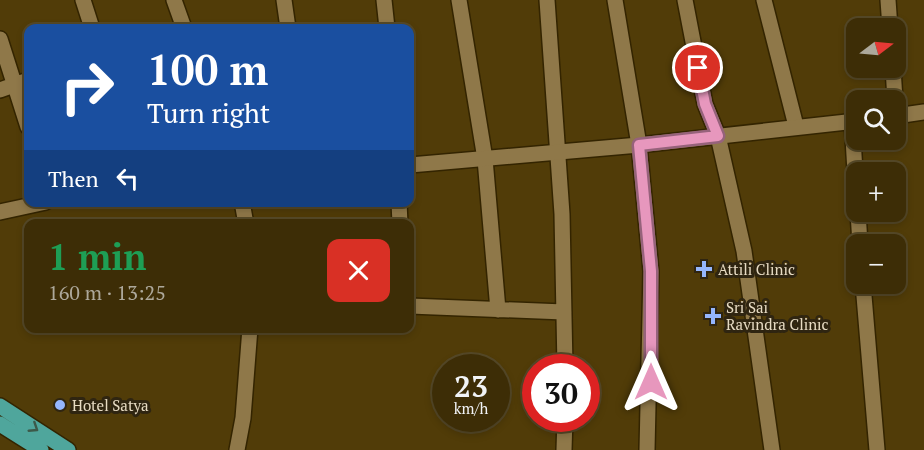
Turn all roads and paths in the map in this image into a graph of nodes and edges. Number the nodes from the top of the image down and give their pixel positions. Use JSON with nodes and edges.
{"nodes":[{"id":1,"x":83,"y":0,"type":"edge"},
{"id":2,"x":174,"y":0,"type":"edge"},
{"id":3,"x":284,"y":0,"type":"edge"},
{"id":4,"x":384,"y":0,"type":"edge"},
{"id":5,"x":459,"y":0,"type":"edge"},
{"id":6,"x":547,"y":0,"type":"edge"},
{"id":7,"x":615,"y":0,"type":"edge"},
{"id":8,"x":685,"y":0,"type":"edge"},
{"id":9,"x":764,"y":0,"type":"edge"},
{"id":10,"x":888,"y":0,"type":"edge"},
{"id":11,"x":889,"y":18,"type":"edge"},
{"id":12,"x":91,"y":24,"type":"edge"},
{"id":13,"x":182,"y":24,"type":"edge"},
{"id":14,"x":287,"y":24,"type":"edge"},
{"id":15,"x":387,"y":24,"type":"edge"},
{"id":16,"x":0,"y":39,"type":"edge"},
{"id":17,"x":22,"y":82,"type":"edge"},
{"id":18,"x":0,"y":90,"type":"edge"},
{"id":19,"x":24,"y":97,"type":"edge"},
{"id":20,"x":924,"y":112,"type":"edge"},
{"id":21,"x":906,"y":115,"type":"edge"},
{"id":22,"x":846,"y":122,"type":"edge"},
{"id":23,"x":796,"y":126,"type":"junction"},
{"id":24,"x":718,"y":136,"type":"junction"},
{"id":25,"x":639,"y":145,"type":"junction"},
{"id":26,"x":557,"y":152,"type":"junction"},
{"id":27,"x":486,"y":159,"type":"junction"},
{"id":28,"x":414,"y":165,"type":"edge"},
{"id":29,"x":24,"y":207,"type":"edge"},
{"id":30,"x":0,"y":212,"type":"edge"},
{"id":31,"x":864,"y":294,"type":"edge"},
{"id":32,"x":414,"y":306,"type":"edge"},
{"id":33,"x":498,"y":310,"type":"junction"},
{"id":34,"x":564,"y":312,"type":"junction"},
{"id":35,"x":250,"y":333,"type":"edge"},
{"id":36,"x":565,"y":354,"type":"edge"},
{"id":37,"x":0,"y":406,"type":"edge"},
{"id":38,"x":0,"y":424,"type":"edge"},
{"id":39,"x":565,"y":432,"type":"edge"},
{"id":40,"x":41,"y":450,"type":"edge"},
{"id":41,"x":68,"y":450,"type":"edge"},
{"id":42,"x":237,"y":450,"type":"edge"},
{"id":43,"x":564,"y":450,"type":"edge"},
{"id":44,"x":647,"y":450,"type":"edge"},
{"id":45,"x":772,"y":450,"type":"edge"},
{"id":46,"x":877,"y":450,"type":"edge"}],
"edges":[{"from":1,"to":12,"type":"street"},
{"from":2,"to":13,"type":"street"},
{"from":3,"to":14,"type":"street"},
{"from":4,"to":15,"type":"street"},
{"from":5,"to":27,"type":"street"},
{"from":6,"to":26,"type":"street"},
{"from":7,"to":25,"type":"street"},
{"from":8,"to":24,"type":"street"},
{"from":9,"to":23,"type":"street"},
{"from":10,"to":11,"type":"street"},
{"from":16,"to":17,"type":"street"},
{"from":17,"to":18,"type":"street"},
{"from":17,"to":19,"type":"street"},
{"from":20,"to":21,"type":"street"},
{"from":22,"to":23,"type":"street"},
{"from":23,"to":24,"type":"street"},
{"from":24,"to":25,"type":"street"},
{"from":24,"to":45,"type":"street"},
{"from":25,"to":26,"type":"street"},
{"from":25,"to":44,"type":"street"},
{"from":26,"to":27,"type":"street"},
{"from":26,"to":34,"type":"street"},
{"from":27,"to":28,"type":"street"},
{"from":27,"to":33,"type":"street"},
{"from":29,"to":30,"type":"street"},
{"from":31,"to":46,"type":"street"},
{"from":32,"to":33,"type":"street"},
{"from":33,"to":34,"type":"street"},
{"from":34,"to":36,"type":"street"},
{"from":35,"to":42,"type":"street"},
{"from":37,"to":41,"type":"main road","one_way":true},
{"from":38,"to":40,"type":"main road"},
{"from":39,"to":43,"type":"street"}]}
